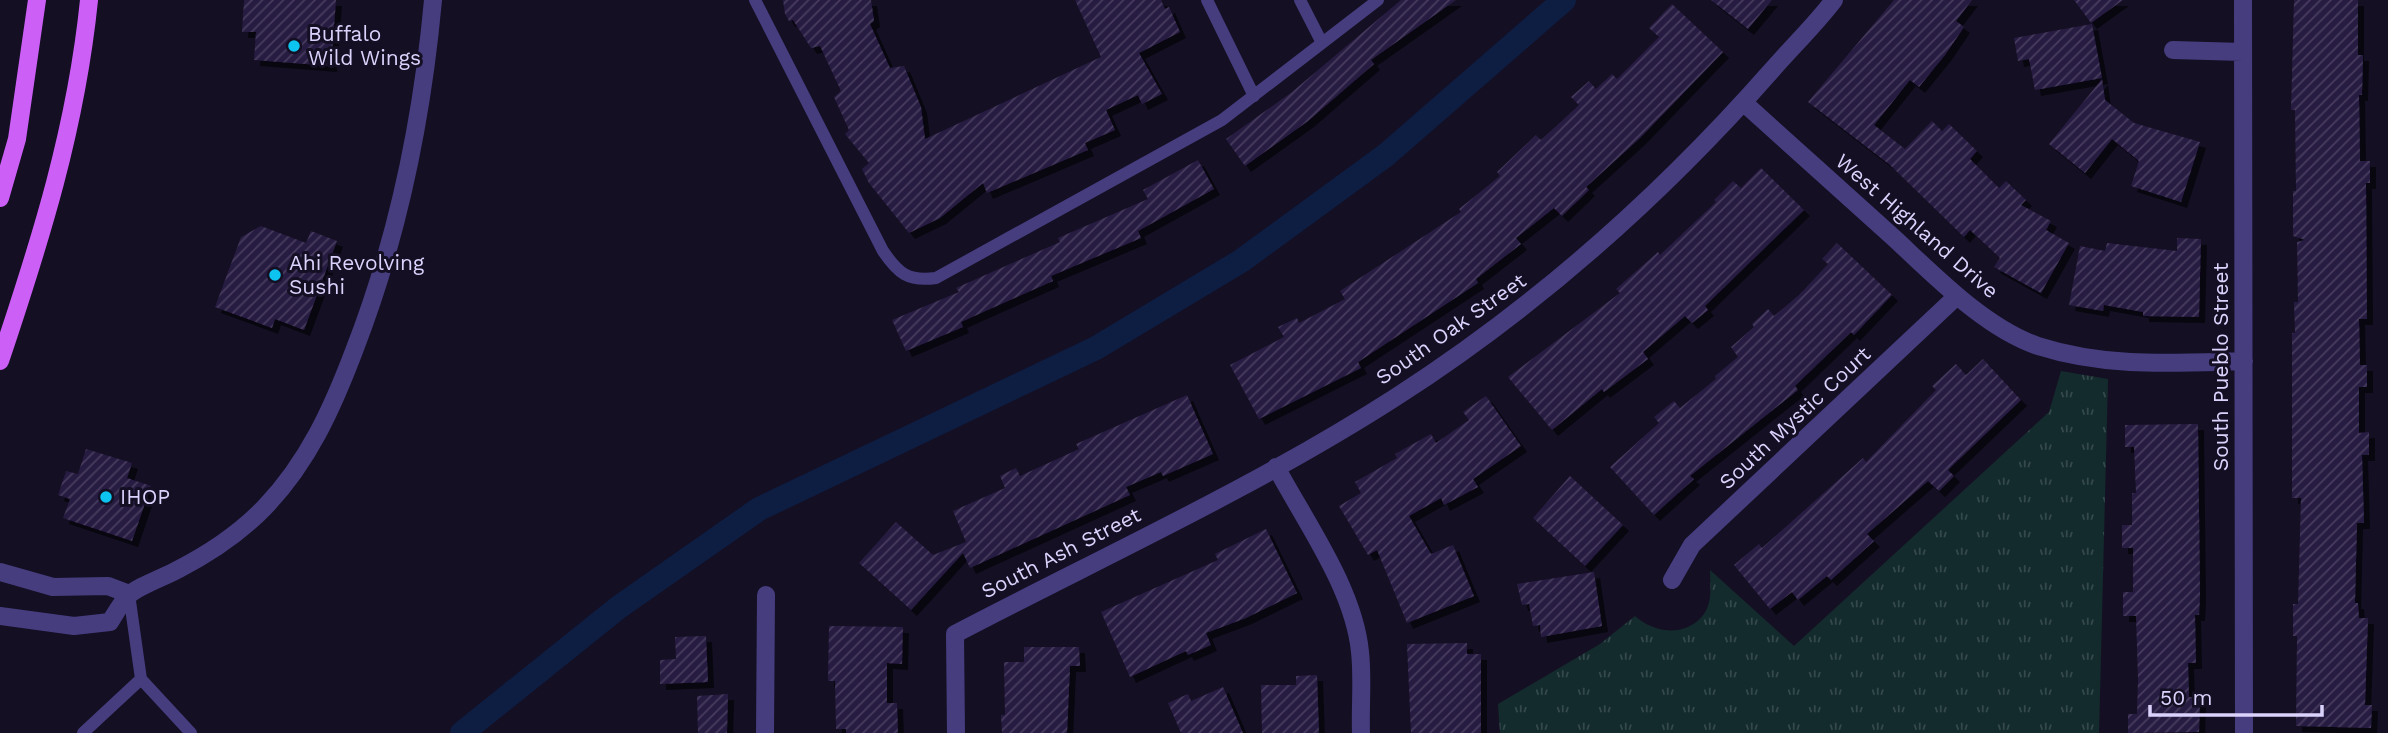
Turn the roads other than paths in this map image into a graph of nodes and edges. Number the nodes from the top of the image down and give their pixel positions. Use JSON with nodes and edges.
{"nodes":[{"id":1,"x":37,"y":0,"type":"edge"},
{"id":2,"x":89,"y":0,"type":"edge"},
{"id":3,"x":433,"y":0,"type":"edge"},
{"id":4,"x":755,"y":0,"type":"edge"},
{"id":5,"x":1207,"y":0,"type":"edge"},
{"id":6,"x":1300,"y":0,"type":"edge"},
{"id":7,"x":1378,"y":0,"type":"edge"},
{"id":8,"x":1834,"y":0,"type":"edge"},
{"id":9,"x":2243,"y":0,"type":"edge"},
{"id":10,"x":1322,"y":43,"type":"junction"},
{"id":11,"x":2173,"y":50,"type":"dead end"},
{"id":12,"x":2243,"y":52,"type":"junction"},
{"id":13,"x":1254,"y":96,"type":"junction"},
{"id":14,"x":1743,"y":102,"type":"junction"},
{"id":15,"x":0,"y":198,"type":"edge"},
{"id":16,"x":1957,"y":296,"type":"junction"},
{"id":17,"x":0,"y":361,"type":"edge"},
{"id":18,"x":2244,"y":361,"type":"junction"},
{"id":19,"x":1276,"y":467,"type":"junction"},
{"id":20,"x":0,"y":572,"type":"edge"},
{"id":21,"x":1672,"y":580,"type":"dead end"},
{"id":22,"x":129,"y":594,"type":"junction"},
{"id":23,"x":766,"y":595,"type":"dead end"},
{"id":24,"x":0,"y":616,"type":"edge"},
{"id":25,"x":141,"y":679,"type":"junction"},
{"id":26,"x":83,"y":733,"type":"edge"},
{"id":27,"x":191,"y":733,"type":"edge"},
{"id":28,"x":765,"y":733,"type":"edge"},
{"id":29,"x":956,"y":733,"type":"edge"},
{"id":30,"x":1361,"y":733,"type":"edge"},
{"id":31,"x":2244,"y":733,"type":"edge"}],
"edges":[{"from":1,"to":15,"type":"main road"},
{"from":2,"to":17,"type":"main road"},
{"from":3,"to":22,"type":"street"},
{"from":4,"to":13,"type":"lane"},
{"from":5,"to":13,"type":"lane"},
{"from":6,"to":10,"type":"lane"},
{"from":7,"to":10,"type":"lane"},
{"from":8,"to":14,"type":"street","name":"South Oak Street"},
{"from":9,"to":12,"type":"street","name":"South Pueblo Street"},
{"from":10,"to":13,"type":"lane"},
{"from":11,"to":12,"type":"street"},
{"from":12,"to":18,"type":"street","name":"South Pueblo Street"},
{"from":14,"to":16,"type":"street","name":"West Highland Drive"},
{"from":14,"to":19,"type":"street","name":"South Oak Street"},
{"from":16,"to":18,"type":"street","name":"West Highland Drive"},
{"from":16,"to":21,"type":"street","name":"South Mystic Court"},
{"from":18,"to":31,"type":"street","name":"South Pueblo Street"},
{"from":19,"to":29,"type":"street","name":"South Ash Street"},
{"from":19,"to":30,"type":"street"},
{"from":20,"to":22,"type":"street"},
{"from":22,"to":24,"type":"street"},
{"from":22,"to":25,"type":"lane"},
{"from":23,"to":28,"type":"street"},
{"from":25,"to":26,"type":"lane"},
{"from":25,"to":27,"type":"lane"}]}
